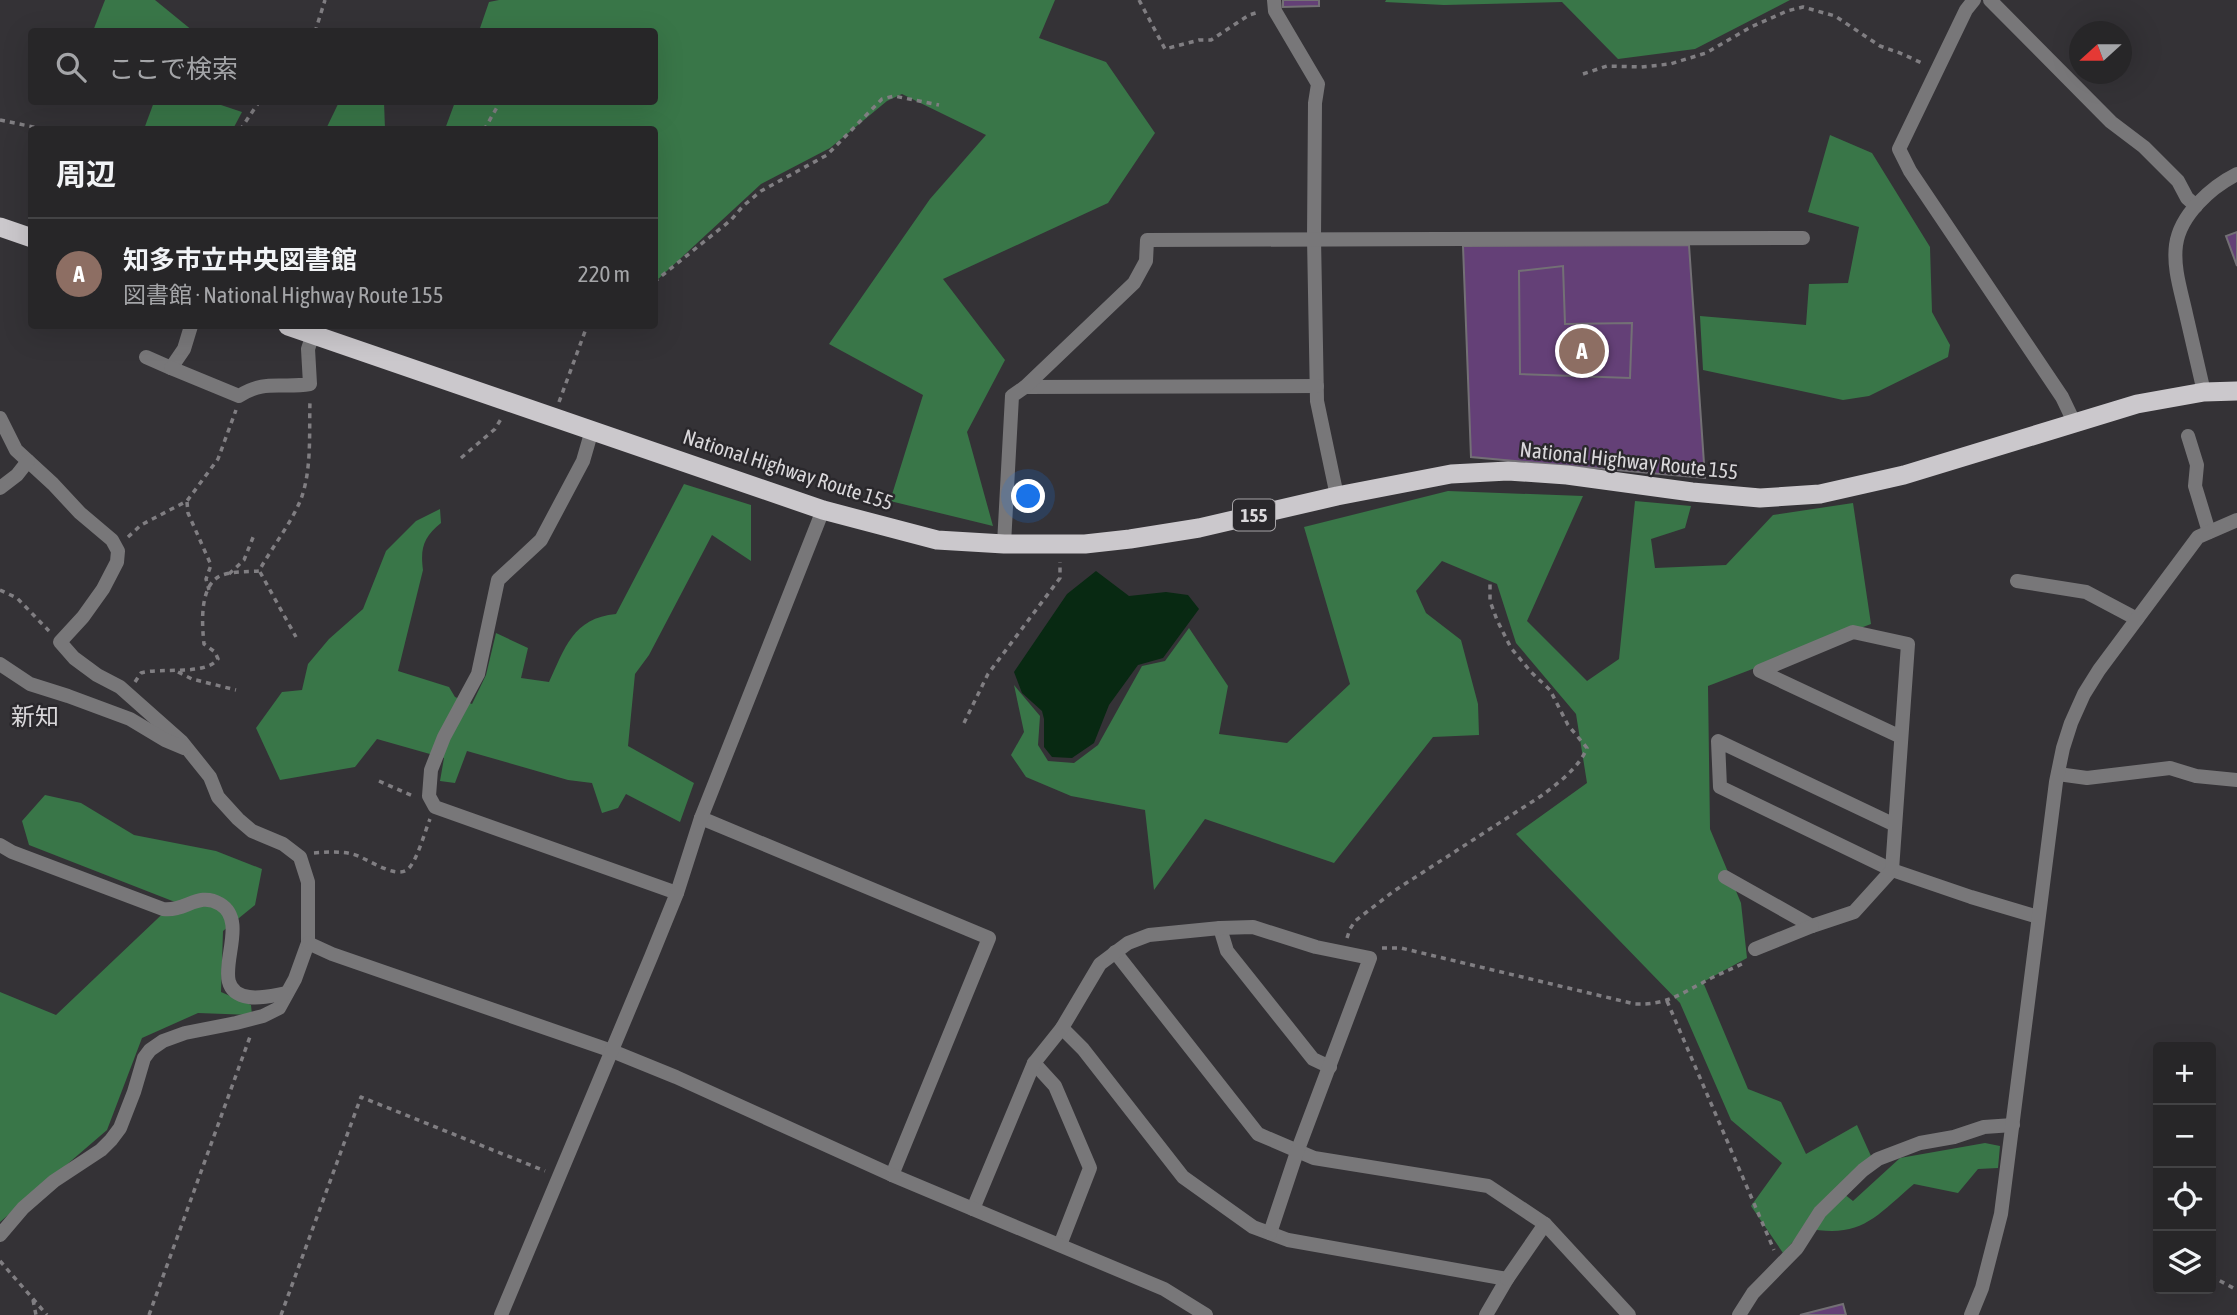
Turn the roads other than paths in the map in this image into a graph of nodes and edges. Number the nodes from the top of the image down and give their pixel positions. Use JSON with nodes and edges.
{"nodes":[{"id":1,"x":1974,"y":0,"type":"edge"},
{"id":2,"x":1990,"y":0,"type":"edge"},
{"id":3,"x":1275,"y":6,"type":"edge"},
{"id":4,"x":2237,"y":173,"type":"edge"},
{"id":5,"x":2196,"y":206,"type":"junction"},
{"id":6,"x":0,"y":227,"type":"edge"},
{"id":7,"x":28,"y":237,"type":"edge"},
{"id":8,"x":1314,"y":238,"type":"junction"},
{"id":9,"x":1803,"y":238,"type":"dead end"},
{"id":10,"x":190,"y":329,"type":"edge"},
{"id":11,"x":297,"y":329,"type":"edge"},
{"id":12,"x":313,"y":334,"type":"junction"},
{"id":13,"x":146,"y":357,"type":"dead end"},
{"id":14,"x":171,"y":368,"type":"junction"},
{"id":15,"x":1317,"y":386,"type":"junction"},
{"id":16,"x":1025,"y":387,"type":"junction"},
{"id":17,"x":2237,"y":391,"type":"edge"},
{"id":18,"x":2204,"y":392,"type":"junction"},
{"id":19,"x":0,"y":418,"type":"edge"},
{"id":20,"x":2074,"y":422,"type":"junction"},
{"id":21,"x":592,"y":430,"type":"junction"},
{"id":22,"x":2188,"y":436,"type":"dead end"},
{"id":23,"x":28,"y":461,"type":"junction"},
{"id":24,"x":0,"y":488,"type":"edge"},
{"id":25,"x":1337,"y":496,"type":"junction"},
{"id":26,"x":823,"y":510,"type":"junction"},
{"id":27,"x":2237,"y":520,"type":"edge"},
{"id":28,"x":2209,"y":533,"type":"junction"},
{"id":29,"x":1004,"y":544,"type":"junction"},
{"id":30,"x":2017,"y":581,"type":"dead end"},
{"id":31,"x":2137,"y":619,"type":"junction"},
{"id":32,"x":0,"y":664,"type":"edge"},
{"id":33,"x":1901,"y":737,"type":"junction"},
{"id":34,"x":188,"y":750,"type":"junction"},
{"id":35,"x":2058,"y":774,"type":"junction"},
{"id":36,"x":2237,"y":780,"type":"edge"},
{"id":37,"x":701,"y":818,"type":"junction"},
{"id":38,"x":1895,"y":825,"type":"junction"},
{"id":39,"x":0,"y":845,"type":"edge"},
{"id":40,"x":1892,"y":870,"type":"junction"},
{"id":41,"x":1725,"y":877,"type":"dead end"},
{"id":42,"x":677,"y":892,"type":"junction"},
{"id":43,"x":2038,"y":917,"type":"junction"},
{"id":44,"x":1811,"y":926,"type":"junction"},
{"id":45,"x":1220,"y":928,"type":"junction"},
{"id":46,"x":308,"y":943,"type":"junction"},
{"id":47,"x":1755,"y":949,"type":"road end"},
{"id":48,"x":1115,"y":952,"type":"junction"},
{"id":49,"x":287,"y":993,"type":"junction"},
{"id":50,"x":1062,"y":1028,"type":"junction"},
{"id":51,"x":611,"y":1051,"type":"junction"},
{"id":52,"x":1034,"y":1063,"type":"junction"},
{"id":53,"x":1330,"y":1067,"type":"junction"},
{"id":54,"x":2013,"y":1125,"type":"junction"},
{"id":55,"x":1297,"y":1153,"type":"junction"},
{"id":56,"x":892,"y":1175,"type":"junction"},
{"id":57,"x":973,"y":1209,"type":"junction"},
{"id":58,"x":1545,"y":1224,"type":"junction"},
{"id":59,"x":1270,"y":1233,"type":"junction"},
{"id":60,"x":0,"y":1235,"type":"edge"},
{"id":61,"x":1060,"y":1245,"type":"junction"},
{"id":62,"x":1507,"y":1279,"type":"junction"},
{"id":63,"x":501,"y":1315,"type":"edge"},
{"id":64,"x":1206,"y":1315,"type":"edge"},
{"id":65,"x":1486,"y":1315,"type":"edge"},
{"id":66,"x":1629,"y":1315,"type":"edge"},
{"id":67,"x":1739,"y":1315,"type":"edge"},
{"id":68,"x":1971,"y":1315,"type":"edge"}],
"edges":[{"from":1,"to":20,"type":"street"},
{"from":2,"to":5,"type":"street"},
{"from":3,"to":8,"type":"street"},
{"from":4,"to":5,"type":"street"},
{"from":5,"to":18,"type":"street"},
{"from":6,"to":7,"type":"highway"},
{"from":8,"to":9,"type":"street"},
{"from":8,"to":15,"type":"street"},
{"from":8,"to":16,"type":"street"},
{"from":10,"to":14,"type":"street"},
{"from":11,"to":12,"type":"highway","name":"National Highway Route 155","number":"155"},
{"from":12,"to":14,"type":"street"},
{"from":12,"to":21,"type":"highway","name":"National Highway Route 155","number":"155"},
{"from":13,"to":14,"type":"street"},
{"from":15,"to":16,"type":"street"},
{"from":15,"to":25,"type":"street"},
{"from":16,"to":29,"type":"street"},
{"from":17,"to":18,"type":"highway","name":"National Highway Route 155","number":"155"},
{"from":18,"to":20,"type":"highway","name":"National Highway Route 155","number":"155"},
{"from":19,"to":23,"type":"street"},
{"from":20,"to":25,"type":"highway","name":"National Highway Route 155","number":"155"},
{"from":21,"to":26,"type":"highway","name":"National Highway Route 155","number":"155"},
{"from":21,"to":42,"type":"street"},
{"from":22,"to":28,"type":"street"},
{"from":23,"to":24,"type":"street"},
{"from":23,"to":34,"type":"street"},
{"from":25,"to":29,"type":"highway","name":"National Highway Route 155","number":"155"},
{"from":26,"to":29,"type":"highway","name":"National Highway Route 155","number":"155"},
{"from":26,"to":37,"type":"street"},
{"from":27,"to":28,"type":"street"},
{"from":28,"to":31,"type":"street"},
{"from":30,"to":31,"type":"street"},
{"from":31,"to":35,"type":"street"},
{"from":32,"to":34,"type":"street"},
{"from":33,"to":33,"type":"street"},
{"from":33,"to":38,"type":"street"},
{"from":34,"to":46,"type":"street"},
{"from":35,"to":36,"type":"street"},
{"from":35,"to":43,"type":"street"},
{"from":37,"to":42,"type":"street"},
{"from":37,"to":56,"type":"street"},
{"from":38,"to":40,"type":"street"},
{"from":38,"to":40,"type":"street"},
{"from":39,"to":49,"type":"street"},
{"from":40,"to":43,"type":"street"},
{"from":40,"to":44,"type":"street"},
{"from":41,"to":44,"type":"street"},
{"from":42,"to":51,"type":"street"},
{"from":43,"to":54,"type":"street"},
{"from":44,"to":47,"type":"street"},
{"from":45,"to":48,"type":"street"},
{"from":45,"to":53,"type":"street"},
{"from":45,"to":53,"type":"street"},
{"from":46,"to":49,"type":"street"},
{"from":46,"to":51,"type":"street"},
{"from":48,"to":50,"type":"street"},
{"from":48,"to":55,"type":"street"},
{"from":49,"to":60,"type":"street"},
{"from":50,"to":52,"type":"street"},
{"from":50,"to":59,"type":"street"},
{"from":51,"to":56,"type":"street"},
{"from":51,"to":63,"type":"street"},
{"from":52,"to":57,"type":"street"},
{"from":52,"to":61,"type":"street"},
{"from":53,"to":55,"type":"street"},
{"from":54,"to":67,"type":"street"},
{"from":54,"to":68,"type":"street"},
{"from":55,"to":58,"type":"street"},
{"from":55,"to":59,"type":"street"},
{"from":56,"to":57,"type":"street"},
{"from":57,"to":61,"type":"street"},
{"from":58,"to":62,"type":"street"},
{"from":58,"to":66,"type":"street"},
{"from":59,"to":62,"type":"street"},
{"from":61,"to":64,"type":"street"},
{"from":62,"to":65,"type":"street"}]}
